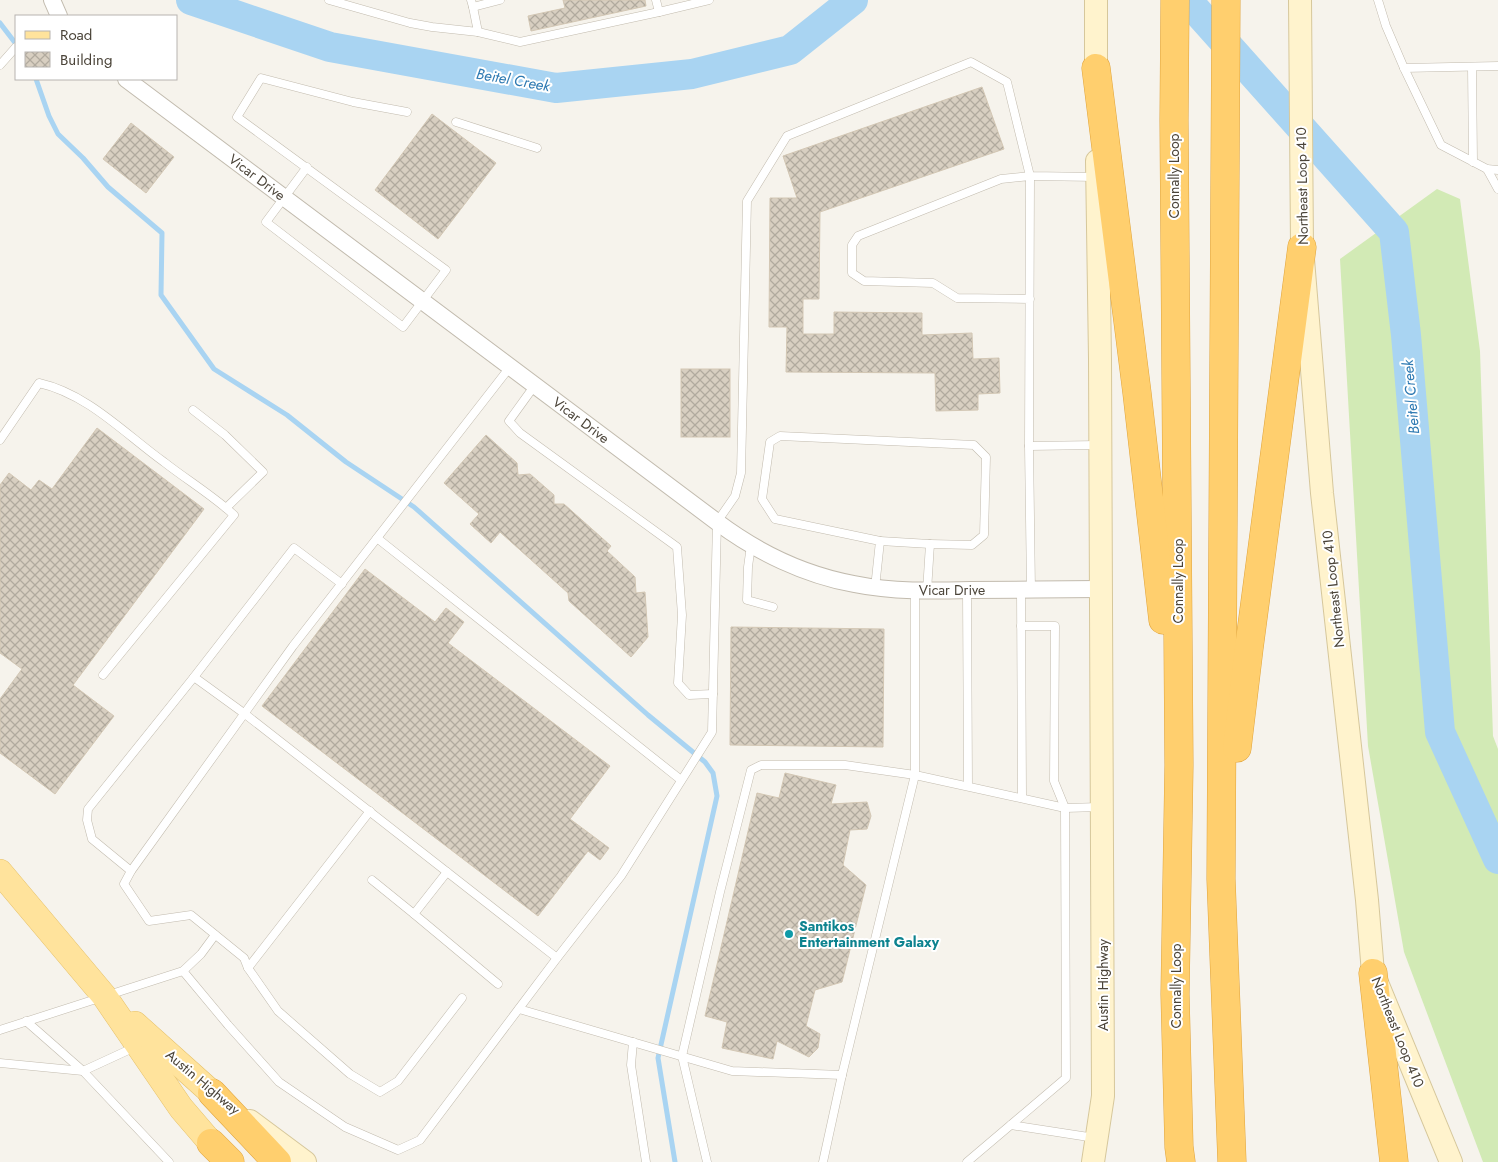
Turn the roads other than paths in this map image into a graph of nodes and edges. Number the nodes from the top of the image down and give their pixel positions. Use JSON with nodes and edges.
{"nodes":[{"id":1,"x":52,"y":0,"type":"edge"},
{"id":2,"x":329,"y":0,"type":"edge"},
{"id":3,"x":500,"y":0,"type":"edge"},
{"id":4,"x":656,"y":0,"type":"edge"},
{"id":5,"x":709,"y":0,"type":"edge"},
{"id":6,"x":1175,"y":0,"type":"edge"},
{"id":7,"x":1226,"y":0,"type":"edge"},
{"id":8,"x":1300,"y":0,"type":"edge"},
{"id":9,"x":1378,"y":0,"type":"edge"},
{"id":10,"x":472,"y":3,"type":"edge"},
{"id":11,"x":1096,"y":10,"type":"edge"},
{"id":12,"x":659,"y":12,"type":"junction"},
{"id":13,"x":58,"y":15,"type":"edge"},
{"id":14,"x":478,"y":32,"type":"junction"},
{"id":15,"x":14,"y":49,"type":"edge"},
{"id":16,"x":0,"y":65,"type":"edge"},
{"id":17,"x":1498,"y":66,"type":"edge"},
{"id":18,"x":1472,"y":67,"type":"junction"},
{"id":19,"x":1096,"y":68,"type":"junction"},
{"id":20,"x":1404,"y":68,"type":"junction"},
{"id":21,"x":127,"y":80,"type":"edge"},
{"id":22,"x":407,"y":112,"type":"dead end"},
{"id":23,"x":456,"y":122,"type":"dead end"},
{"id":24,"x":537,"y":148,"type":"dead end"},
{"id":25,"x":1473,"y":162,"type":"junction"},
{"id":26,"x":307,"y":167,"type":"junction"},
{"id":27,"x":1487,"y":169,"type":"junction"},
{"id":28,"x":1498,"y":170,"type":"edge"},
{"id":29,"x":1030,"y":176,"type":"junction"},
{"id":30,"x":1098,"y":177,"type":"junction"},
{"id":31,"x":1498,"y":189,"type":"edge"},
{"id":32,"x":284,"y":198,"type":"junction"},
{"id":33,"x":1302,"y":247,"type":"junction"},
{"id":34,"x":1030,"y":299,"type":"junction"},
{"id":35,"x":423,"y":302,"type":"junction"},
{"id":36,"x":510,"y":367,"type":"junction"},
{"id":37,"x":535,"y":386,"type":"junction"},
{"id":38,"x":193,"y":410,"type":"dead end"},
{"id":39,"x":0,"y":440,"type":"edge"},
{"id":40,"x":1100,"y":445,"type":"junction"},
{"id":41,"x":1029,"y":446,"type":"junction"},
{"id":42,"x":226,"y":508,"type":"junction"},
{"id":43,"x":717,"y":522,"type":"junction"},
{"id":44,"x":378,"y":538,"type":"junction"},
{"id":45,"x":880,"y":541,"type":"junction"},
{"id":46,"x":930,"y":544,"type":"junction"},
{"id":47,"x":751,"y":545,"type":"junction"},
{"id":48,"x":342,"y":584,"type":"junction"},
{"id":49,"x":875,"y":588,"type":"junction"},
{"id":50,"x":1100,"y":588,"type":"junction"},
{"id":51,"x":967,"y":590,"type":"junction"},
{"id":52,"x":1026,"y":590,"type":"junction"},
{"id":53,"x":921,"y":591,"type":"junction"},
{"id":54,"x":773,"y":607,"type":"dead end"},
{"id":55,"x":1021,"y":626,"type":"junction"},
{"id":56,"x":103,"y":675,"type":"dead end"},
{"id":57,"x":194,"y":677,"type":"junction"},
{"id":58,"x":713,"y":694,"type":"junction"},
{"id":59,"x":245,"y":714,"type":"junction"},
{"id":60,"x":1179,"y":766,"type":"junction"},
{"id":61,"x":915,"y":774,"type":"junction"},
{"id":62,"x":682,"y":780,"type":"junction"},
{"id":63,"x":968,"y":786,"type":"junction"},
{"id":64,"x":1022,"y":798,"type":"junction"},
{"id":65,"x":1102,"y":807,"type":"junction"},
{"id":66,"x":1065,"y":808,"type":"junction"},
{"id":67,"x":370,"y":811,"type":"junction"},
{"id":68,"x":131,"y":871,"type":"junction"},
{"id":69,"x":0,"y":872,"type":"edge"},
{"id":70,"x":447,"y":872,"type":"junction"},
{"id":71,"x":1221,"y":878,"type":"junction"},
{"id":72,"x":372,"y":880,"type":"dead end"},
{"id":73,"x":414,"y":914,"type":"junction"},
{"id":74,"x":215,"y":935,"type":"junction"},
{"id":75,"x":557,"y":958,"type":"junction"},
{"id":76,"x":248,"y":968,"type":"junction"},
{"id":77,"x":183,"y":972,"type":"junction"},
{"id":78,"x":1373,"y":973,"type":"junction"},
{"id":79,"x":498,"y":984,"type":"dead end"},
{"id":80,"x":1174,"y":994,"type":"junction"},
{"id":81,"x":105,"y":997,"type":"junction"},
{"id":82,"x":462,"y":998,"type":"dead end"},
{"id":83,"x":519,"y":1009,"type":"junction"},
{"id":84,"x":26,"y":1022,"type":"junction"},
{"id":85,"x":0,"y":1030,"type":"edge"},
{"id":86,"x":633,"y":1042,"type":"junction"},
{"id":87,"x":138,"y":1046,"type":"junction"},
{"id":88,"x":682,"y":1056,"type":"junction"},
{"id":89,"x":0,"y":1063,"type":"edge"},
{"id":90,"x":82,"y":1071,"type":"junction"},
{"id":91,"x":842,"y":1075,"type":"junction"},
{"id":92,"x":212,"y":1093,"type":"junction"},
{"id":93,"x":1010,"y":1125,"type":"junction"},
{"id":94,"x":1097,"y":1138,"type":"junction"},
{"id":95,"x":218,"y":1153,"type":"edge"},
{"id":96,"x":169,"y":1162,"type":"edge"},
{"id":97,"x":230,"y":1162,"type":"edge"},
{"id":98,"x":277,"y":1162,"type":"edge"},
{"id":99,"x":305,"y":1162,"type":"edge"},
{"id":100,"x":646,"y":1162,"type":"edge"},
{"id":101,"x":707,"y":1162,"type":"edge"},
{"id":102,"x":823,"y":1162,"type":"edge"},
{"id":103,"x":967,"y":1162,"type":"edge"},
{"id":104,"x":1093,"y":1162,"type":"edge"},
{"id":105,"x":1166,"y":1162,"type":"edge"},
{"id":106,"x":1181,"y":1162,"type":"edge"},
{"id":107,"x":1232,"y":1162,"type":"edge"},
{"id":108,"x":1394,"y":1162,"type":"edge"},
{"id":109,"x":1452,"y":1162,"type":"edge"}],
"edges":[{"from":1,"to":13,"type":"street"},
{"from":2,"to":14,"type":"lane"},
{"from":3,"to":10,"type":"lane"},
{"from":4,"to":12,"type":"lane"},
{"from":5,"to":12,"type":"lane"},
{"from":6,"to":60,"type":"highway","name":"Connally Loop"},
{"from":7,"to":71,"type":"highway"},
{"from":8,"to":33,"type":"main road","name":"Northeast Loop 410"},
{"from":9,"to":20,"type":"lane"},
{"from":10,"to":14,"type":"lane"},
{"from":11,"to":19,"type":"main road"},
{"from":12,"to":14,"type":"lane"},
{"from":15,"to":16,"type":"lane"},
{"from":17,"to":18,"type":"lane"},
{"from":18,"to":20,"type":"lane"},
{"from":18,"to":25,"type":"lane"},
{"from":19,"to":30,"type":"main road"},
{"from":19,"to":60,"type":"highway"},
{"from":20,"to":25,"type":"lane"},
{"from":21,"to":32,"type":"street","name":"Vicar Drive"},
{"from":22,"to":26,"type":"lane"},
{"from":23,"to":24,"type":"lane"},
{"from":25,"to":27,"type":"lane"},
{"from":26,"to":32,"type":"lane"},
{"from":26,"to":35,"type":"lane"},
{"from":27,"to":28,"type":"lane"},
{"from":27,"to":31,"type":"lane"},
{"from":29,"to":30,"type":"lane"},
{"from":29,"to":34,"type":"lane"},
{"from":29,"to":34,"type":"lane"},
{"from":29,"to":43,"type":"lane"},
{"from":30,"to":40,"type":"main road"},
{"from":32,"to":35,"type":"street","name":"Vicar Drive"},
{"from":32,"to":35,"type":"lane"},
{"from":33,"to":71,"type":"highway"},
{"from":33,"to":78,"type":"main road","name":"Northeast Loop 410"},
{"from":34,"to":41,"type":"lane"},
{"from":35,"to":36,"type":"street","name":"Vicar Drive"},
{"from":36,"to":37,"type":"street","name":"Vicar Drive"},
{"from":36,"to":44,"type":"lane"},
{"from":37,"to":43,"type":"street","name":"Vicar Drive"},
{"from":37,"to":58,"type":"lane"},
{"from":38,"to":42,"type":"lane"},
{"from":39,"to":42,"type":"lane"},
{"from":40,"to":41,"type":"lane"},
{"from":40,"to":50,"type":"main road"},
{"from":41,"to":52,"type":"lane"},
{"from":42,"to":56,"type":"lane"},
{"from":43,"to":47,"type":"street","name":"Vicar Drive"},
{"from":43,"to":58,"type":"lane"},
{"from":44,"to":48,"type":"lane"},
{"from":44,"to":62,"type":"lane"},
{"from":45,"to":46,"type":"lane"},
{"from":45,"to":46,"type":"lane"},
{"from":45,"to":49,"type":"lane"},
{"from":46,"to":53,"type":"lane"},
{"from":47,"to":49,"type":"street","name":"Vicar Drive"},
{"from":47,"to":54,"type":"lane"},
{"from":48,"to":57,"type":"lane"},
{"from":48,"to":59,"type":"lane"},
{"from":49,"to":53,"type":"street","name":"Vicar Drive"},
{"from":50,"to":52,"type":"street","name":"Vicar Drive"},
{"from":50,"to":65,"type":"main road"},
{"from":51,"to":52,"type":"street","name":"Vicar Drive"},
{"from":51,"to":53,"type":"street","name":"Vicar Drive"},
{"from":51,"to":63,"type":"lane"},
{"from":52,"to":55,"type":"lane"},
{"from":53,"to":61,"type":"lane"},
{"from":55,"to":64,"type":"lane"},
{"from":55,"to":66,"type":"lane"},
{"from":57,"to":59,"type":"lane"},
{"from":57,"to":68,"type":"lane"},
{"from":58,"to":62,"type":"lane"},
{"from":59,"to":67,"type":"lane"},
{"from":59,"to":68,"type":"lane"},
{"from":60,"to":80,"type":"highway","name":"Connally Loop"},
{"from":61,"to":63,"type":"lane"},
{"from":61,"to":88,"type":"lane"},
{"from":61,"to":91,"type":"lane"},
{"from":62,"to":75,"type":"lane"},
{"from":63,"to":64,"type":"lane"},
{"from":64,"to":66,"type":"lane"},
{"from":65,"to":66,"type":"lane"},
{"from":65,"to":94,"type":"main road","name":"Austin Highway"},
{"from":66,"to":93,"type":"lane"},
{"from":67,"to":70,"type":"lane"},
{"from":67,"to":76,"type":"lane"},
{"from":68,"to":74,"type":"lane"},
{"from":69,"to":81,"type":"main road","name":"Austin Highway"},
{"from":70,"to":73,"type":"lane"},
{"from":70,"to":75,"type":"lane"},
{"from":71,"to":107,"type":"highway"},
{"from":72,"to":73,"type":"lane"},
{"from":73,"to":79,"type":"lane"},
{"from":74,"to":76,"type":"lane"},
{"from":74,"to":77,"type":"lane"},
{"from":75,"to":83,"type":"lane"},
{"from":76,"to":82,"type":"lane"},
{"from":77,"to":81,"type":"lane"},
{"from":77,"to":83,"type":"lane"},
{"from":78,"to":108,"type":"highway"},
{"from":78,"to":109,"type":"main road","name":"Northeast Loop 410"},
{"from":80,"to":105,"type":"highway"},
{"from":80,"to":106,"type":"highway","name":"Connally Loop"},
{"from":81,"to":84,"type":"lane"},
{"from":81,"to":87,"type":"main road","name":"Austin Highway"},
{"from":81,"to":92,"type":"main road","name":"Austin Highway"},
{"from":83,"to":86,"type":"lane"},
{"from":84,"to":85,"type":"lane"},
{"from":84,"to":90,"type":"lane"},
{"from":86,"to":88,"type":"lane"},
{"from":86,"to":100,"type":"lane"},
{"from":87,"to":90,"type":"lane"},
{"from":87,"to":95,"type":"main road","name":"Austin Highway"},
{"from":88,"to":91,"type":"lane"},
{"from":88,"to":101,"type":"lane"},
{"from":89,"to":90,"type":"lane"},
{"from":90,"to":96,"type":"lane"},
{"from":91,"to":102,"type":"lane"},
{"from":92,"to":98,"type":"highway"},
{"from":92,"to":99,"type":"main road","name":"Austin Highway"},
{"from":93,"to":94,"type":"lane"},
{"from":93,"to":103,"type":"lane"},
{"from":94,"to":104,"type":"main road","name":"Austin Highway"},
{"from":95,"to":97,"type":"highway"}]}
